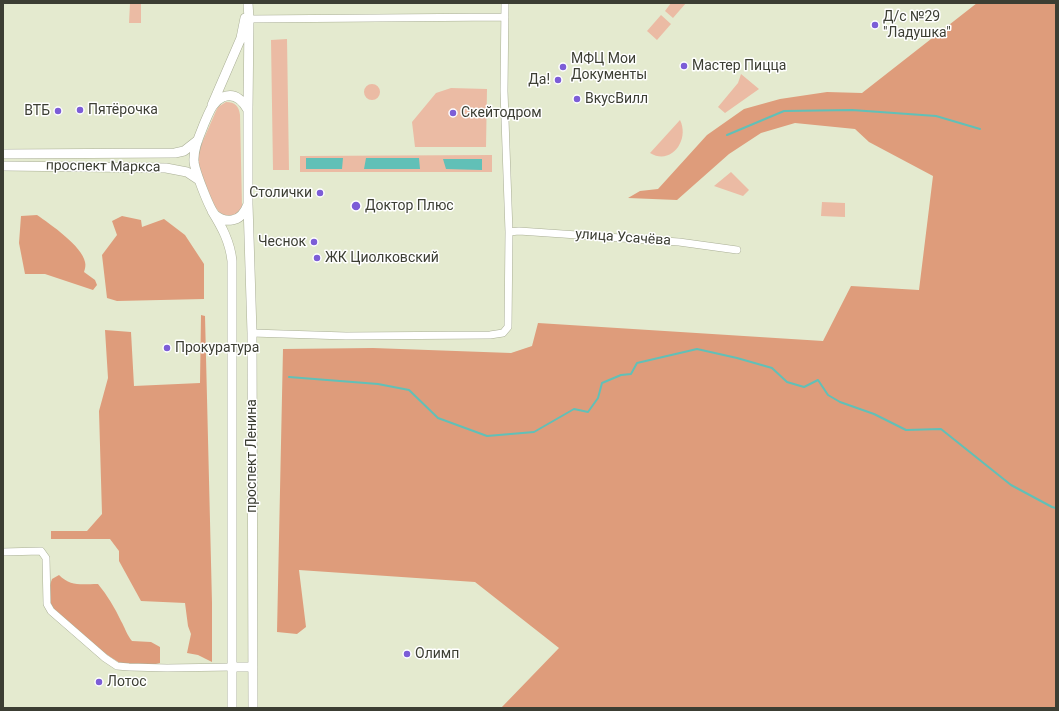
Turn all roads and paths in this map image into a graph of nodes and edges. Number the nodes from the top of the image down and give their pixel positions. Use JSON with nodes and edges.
{"nodes":[{"id":1,"x":505,"y":3,"type":"edge"},
{"id":2,"x":248,"y":5,"type":"edge"},
{"id":3,"x":505,"y":17,"type":"junction"},
{"id":4,"x":249,"y":19,"type":"junction"},
{"id":5,"x":211,"y":107,"type":"junction"},
{"id":6,"x":248,"y":110,"type":"junction"},
{"id":7,"x":198,"y":140,"type":"junction"},
{"id":8,"x":167,"y":153,"type":"junction"},
{"id":9,"x":3,"y":154,"type":"edge"},
{"id":10,"x":3,"y":166,"type":"edge"},
{"id":11,"x":166,"y":168,"type":"junction"},
{"id":12,"x":200,"y":181,"type":"junction"},
{"id":13,"x":248,"y":204,"type":"junction"},
{"id":14,"x":212,"y":211,"type":"junction"},
{"id":15,"x":509,"y":232,"type":"junction"},
{"id":16,"x":737,"y":250,"type":"dead end"},
{"id":17,"x":252,"y":333,"type":"junction"},
{"id":18,"x":3,"y":552,"type":"edge"},
{"id":19,"x":233,"y":667,"type":"junction"},
{"id":20,"x":253,"y":667,"type":"junction"},
{"id":21,"x":232,"y":708,"type":"edge"},
{"id":22,"x":253,"y":708,"type":"edge"}],
"edges":[{"from":1,"to":3,"type":"street"},
{"from":2,"to":4,"type":"main road"},
{"from":2,"to":5,"type":"main road"},
{"from":3,"to":4,"type":"street"},
{"from":3,"to":15,"type":"street"},
{"from":4,"to":6,"type":"main road"},
{"from":5,"to":6,"type":"main road"},
{"from":5,"to":7,"type":"main road","name":"проспект Ленина"},
{"from":6,"to":13,"type":"main road","name":"проспект Ленина"},
{"from":7,"to":8,"type":"main road","name":"проспект Маркса"},
{"from":7,"to":12,"type":"main road","name":"проспект Ленина"},
{"from":8,"to":9,"type":"main road","name":"проспект Маркса"},
{"from":8,"to":11,"type":"main road"},
{"from":10,"to":11,"type":"main road","name":"проспект Маркса"},
{"from":11,"to":12,"type":"main road","name":"проспект Маркса"},
{"from":12,"to":14,"type":"main road","name":"проспект Ленина"},
{"from":13,"to":14,"type":"main road"},
{"from":13,"to":17,"type":"main road","name":"проспект Ленина"},
{"from":14,"to":19,"type":"main road","name":"проспект Ленина"},
{"from":15,"to":16,"type":"street","name":"улица Усачёва"},
{"from":15,"to":17,"type":"street"},
{"from":17,"to":20,"type":"main road","name":"проспект Ленина"},
{"from":18,"to":19,"type":"street"},
{"from":19,"to":20,"type":"main road"},
{"from":19,"to":21,"type":"main road","name":"проспект Ленина"},
{"from":20,"to":22,"type":"main road","name":"проспект Ленина"}]}
